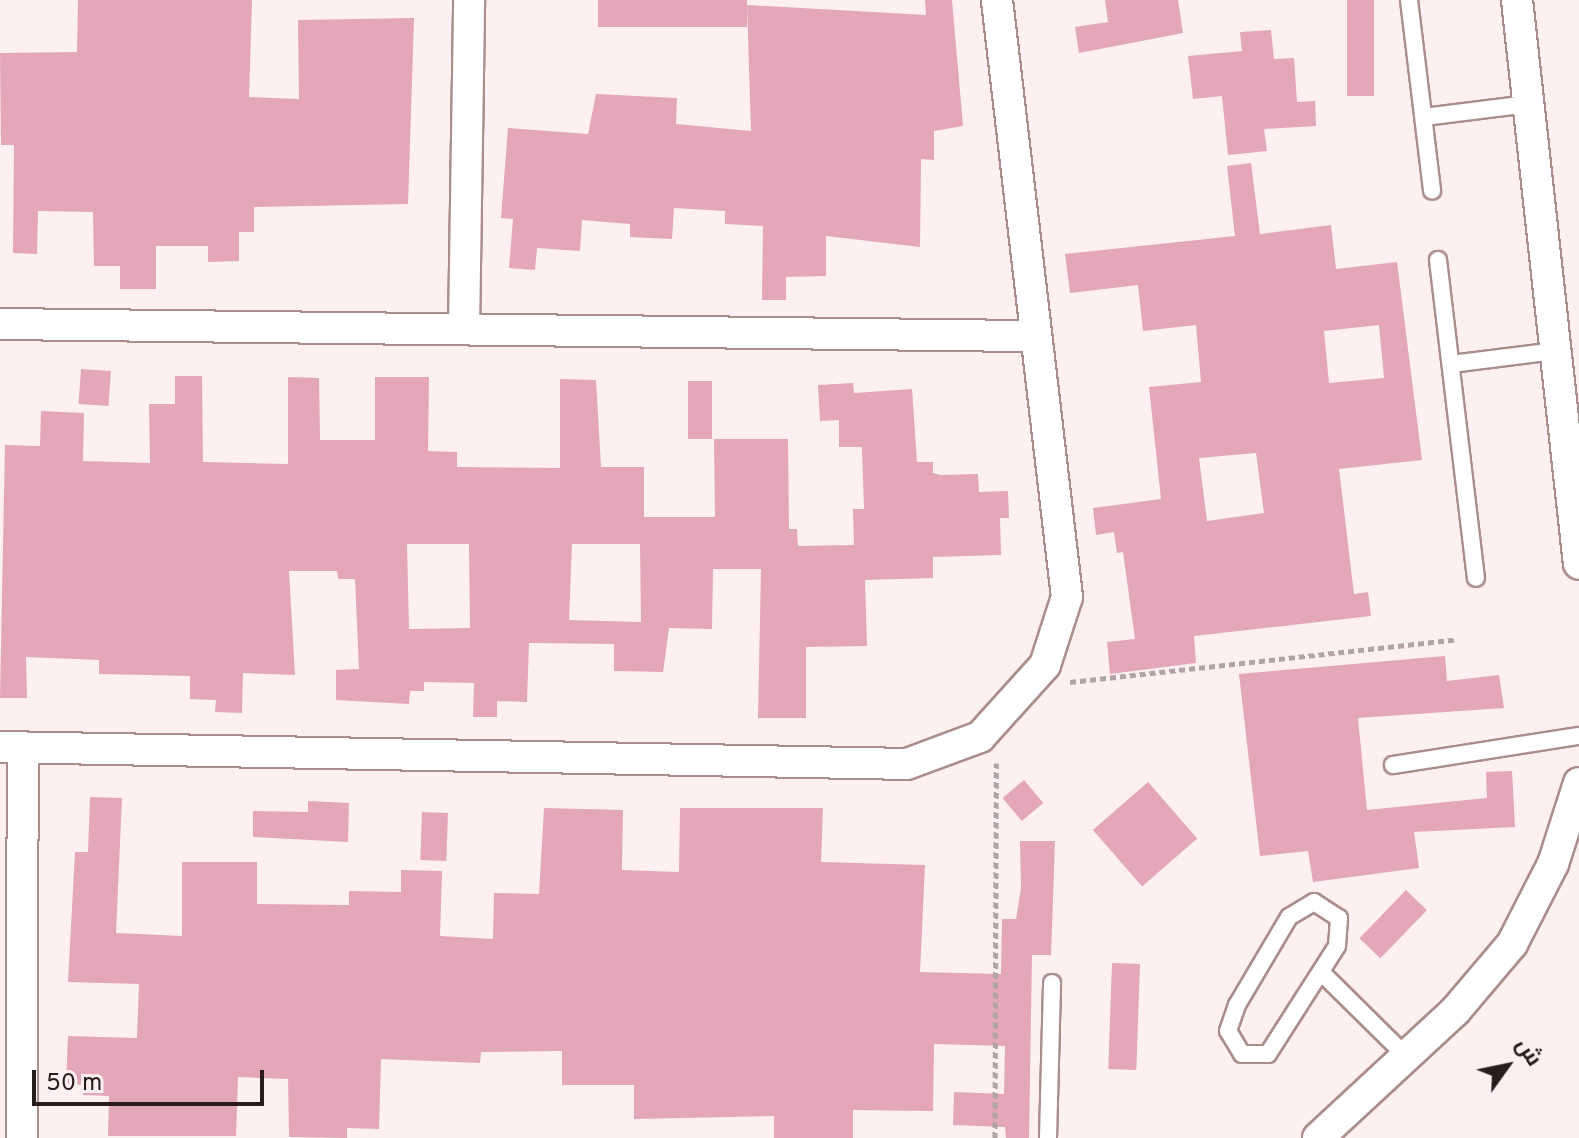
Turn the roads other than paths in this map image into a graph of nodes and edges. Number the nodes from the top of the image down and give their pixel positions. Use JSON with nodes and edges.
{"nodes":[{"id":1,"x":469,"y":0,"type":"edge"},
{"id":2,"x":997,"y":0,"type":"edge"},
{"id":3,"x":1409,"y":0,"type":"edge"},
{"id":4,"x":1517,"y":0,"type":"edge"},
{"id":5,"x":1528,"y":104,"type":"junction"},
{"id":6,"x":1424,"y":117,"type":"junction"},
{"id":7,"x":1432,"y":191,"type":"dead end"},
{"id":8,"x":1438,"y":260,"type":"dead end"},
{"id":9,"x":0,"y":324,"type":"edge"},
{"id":10,"x":464,"y":329,"type":"junction"},
{"id":11,"x":1033,"y":336,"type":"junction"},
{"id":12,"x":1556,"y":351,"type":"junction"},
{"id":13,"x":1451,"y":364,"type":"junction"},
{"id":14,"x":1579,"y":564,"type":"edge"},
{"id":15,"x":1476,"y":578,"type":"dead end"},
{"id":16,"x":1579,"y":736,"type":"edge"},
{"id":17,"x":12,"y":747,"type":"edge"},
{"id":18,"x":1393,"y":765,"type":"dead end"},
{"id":19,"x":1579,"y":783,"type":"edge"},
{"id":20,"x":1322,"y":973,"type":"junction"},
{"id":21,"x":1052,"y":983,"type":"dead end"},
{"id":22,"x":1407,"y":1057,"type":"junction"},
{"id":23,"x":22,"y":1138,"type":"edge"},
{"id":24,"x":1048,"y":1138,"type":"edge"},
{"id":25,"x":1318,"y":1138,"type":"edge"}],
"edges":[{"from":1,"to":10,"type":"street"},
{"from":2,"to":11,"type":"street"},
{"from":3,"to":6,"type":"lane"},
{"from":4,"to":5,"type":"street"},
{"from":5,"to":6,"type":"lane"},
{"from":5,"to":12,"type":"street"},
{"from":6,"to":7,"type":"lane"},
{"from":8,"to":13,"type":"lane"},
{"from":9,"to":10,"type":"street"},
{"from":10,"to":11,"type":"street"},
{"from":11,"to":17,"type":"street"},
{"from":12,"to":13,"type":"lane"},
{"from":12,"to":14,"type":"street"},
{"from":13,"to":15,"type":"lane"},
{"from":16,"to":18,"type":"lane"},
{"from":17,"to":23,"type":"street"},
{"from":19,"to":22,"type":"street"},
{"from":20,"to":20,"type":"lane"},
{"from":20,"to":22,"type":"lane"},
{"from":21,"to":24,"type":"lane"},
{"from":22,"to":25,"type":"street"}]}
